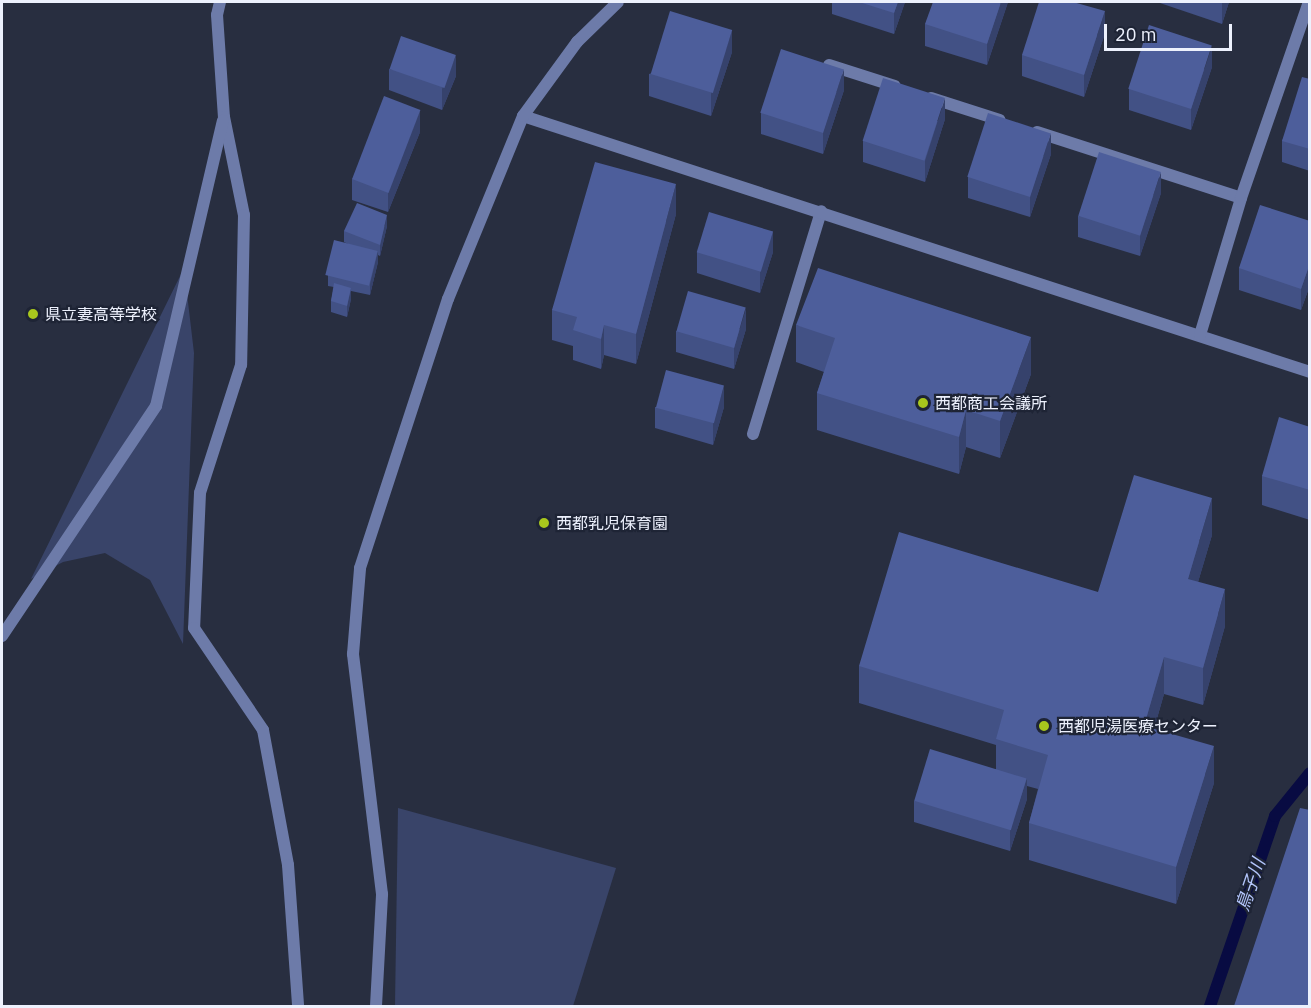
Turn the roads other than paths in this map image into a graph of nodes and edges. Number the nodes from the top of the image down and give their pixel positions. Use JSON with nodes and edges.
{"nodes":[{"id":1,"x":219,"y":2,"type":"edge"},
{"id":2,"x":618,"y":2,"type":"edge"},
{"id":3,"x":1309,"y":2,"type":"edge"},
{"id":4,"x":822,"y":62,"type":"edge"},
{"id":5,"x":523,"y":116,"type":"junction"},
{"id":6,"x":224,"y":117,"type":"junction"},
{"id":7,"x":1241,"y":198,"type":"junction"},
{"id":8,"x":821,"y":211,"type":"junction"},
{"id":9,"x":1200,"y":335,"type":"junction"},
{"id":10,"x":1310,"y":372,"type":"edge"},
{"id":11,"x":753,"y":434,"type":"dead end"},
{"id":12,"x":2,"y":636,"type":"edge"},
{"id":13,"x":298,"y":1006,"type":"edge"},
{"id":14,"x":376,"y":1006,"type":"edge"}],
"edges":[{"from":1,"to":6,"type":"street"},
{"from":2,"to":5,"type":"street"},
{"from":3,"to":7,"type":"street"},
{"from":4,"to":7,"type":"street"},
{"from":5,"to":8,"type":"street"},
{"from":5,"to":14,"type":"street"},
{"from":6,"to":12,"type":"street"},
{"from":6,"to":13,"type":"street"},
{"from":7,"to":9,"type":"street"},
{"from":8,"to":9,"type":"street"},
{"from":8,"to":11,"type":"street"},
{"from":9,"to":10,"type":"street"}]}
